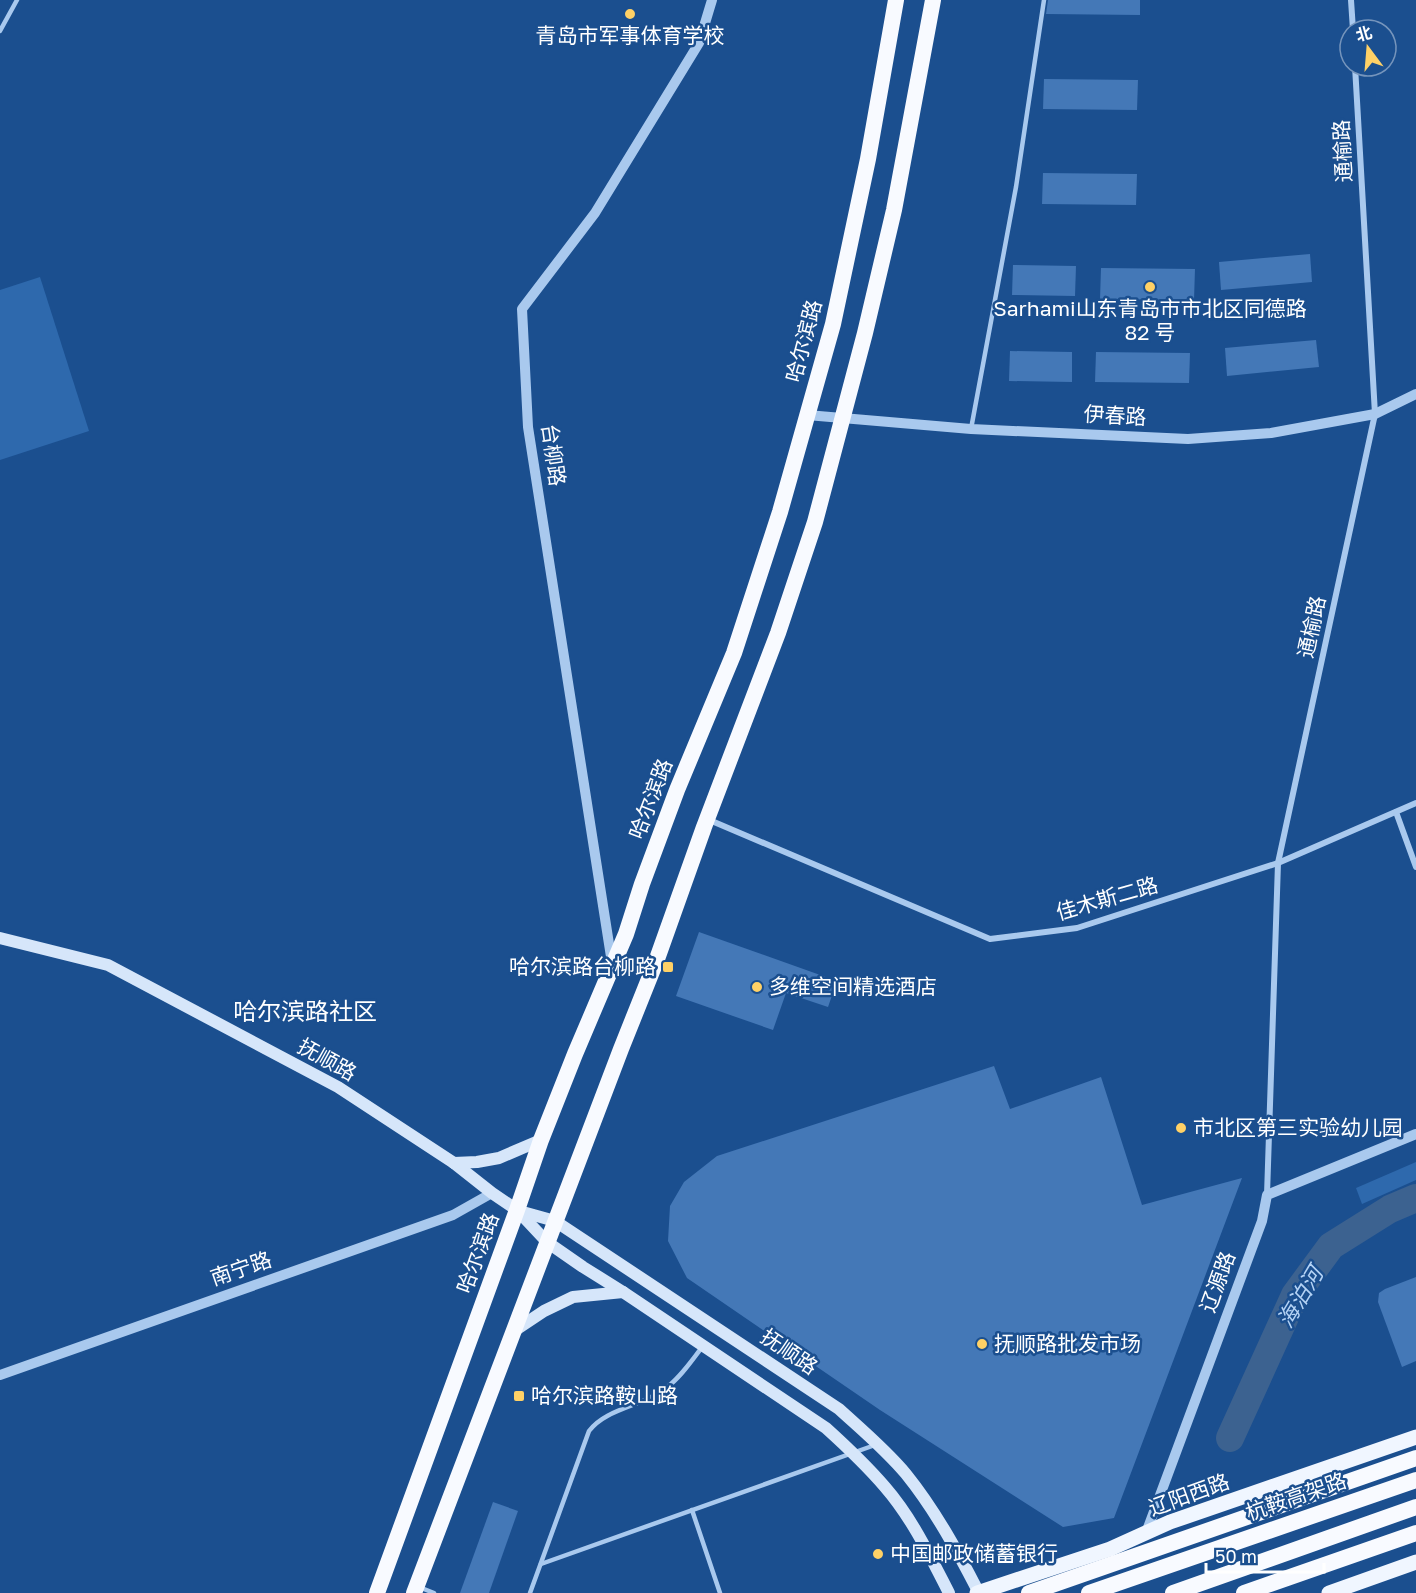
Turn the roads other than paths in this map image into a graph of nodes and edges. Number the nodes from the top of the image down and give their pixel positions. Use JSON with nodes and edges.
{"nodes":[{"id":1,"x":17,"y":0,"type":"edge"},
{"id":2,"x":712,"y":0,"type":"edge"},
{"id":3,"x":896,"y":0,"type":"edge"},
{"id":4,"x":933,"y":0,"type":"edge"},
{"id":5,"x":1044,"y":0,"type":"edge"},
{"id":6,"x":1351,"y":0,"type":"edge"},
{"id":7,"x":1352,"y":18,"type":"edge"},
{"id":8,"x":0,"y":31,"type":"edge"},
{"id":9,"x":1356,"y":78,"type":"edge"},
{"id":10,"x":1416,"y":394,"type":"edge"},
{"id":11,"x":1375,"y":414,"type":"junction"},
{"id":12,"x":807,"y":415,"type":"junction"},
{"id":13,"x":843,"y":418,"type":"junction"},
{"id":14,"x":971,"y":429,"type":"junction"},
{"id":15,"x":1416,"y":803,"type":"edge"},
{"id":16,"x":1396,"y":812,"type":"junction"},
{"id":17,"x":707,"y":819,"type":"junction"},
{"id":18,"x":1278,"y":863,"type":"junction"},
{"id":19,"x":1416,"y":867,"type":"edge"},
{"id":20,"x":0,"y":938,"type":"edge"},
{"id":21,"x":613,"y":966,"type":"junction"},
{"id":22,"x":1416,"y":1134,"type":"edge"},
{"id":23,"x":541,"y":1140,"type":"junction"},
{"id":24,"x":454,"y":1162,"type":"junction"},
{"id":25,"x":492,"y":1193,"type":"junction"},
{"id":26,"x":1267,"y":1195,"type":"junction"},
{"id":27,"x":518,"y":1210,"type":"junction"},
{"id":28,"x":555,"y":1221,"type":"junction"},
{"id":29,"x":547,"y":1242,"type":"junction"},
{"id":30,"x":623,"y":1292,"type":"junction"},
{"id":31,"x":514,"y":1330,"type":"junction"},
{"id":32,"x":703,"y":1346,"type":"junction"},
{"id":33,"x":0,"y":1375,"type":"edge"},
{"id":34,"x":1416,"y":1437,"type":"edge"},
{"id":35,"x":878,"y":1444,"type":"junction"},
{"id":36,"x":853,"y":1453,"type":"junction"},
{"id":37,"x":1416,"y":1458,"type":"edge"},
{"id":38,"x":1416,"y":1479,"type":"edge"},
{"id":39,"x":1416,"y":1507,"type":"edge"},
{"id":40,"x":692,"y":1510,"type":"junction"},
{"id":41,"x":1146,"y":1533,"type":"junction"},
{"id":42,"x":1416,"y":1533,"type":"edge"},
{"id":43,"x":1416,"y":1562,"type":"edge"},
{"id":44,"x":541,"y":1564,"type":"junction"},
{"id":45,"x":415,"y":1590,"type":"edge"},
{"id":46,"x":377,"y":1593,"type":"edge"},
{"id":47,"x":434,"y":1593,"type":"edge"},
{"id":48,"x":530,"y":1593,"type":"edge"},
{"id":49,"x":720,"y":1593,"type":"edge"},
{"id":50,"x":949,"y":1593,"type":"edge"},
{"id":51,"x":978,"y":1593,"type":"edge"},
{"id":52,"x":1029,"y":1593,"type":"edge"},
{"id":53,"x":1089,"y":1593,"type":"edge"},
{"id":54,"x":1173,"y":1593,"type":"edge"},
{"id":55,"x":1244,"y":1593,"type":"edge"},
{"id":56,"x":1329,"y":1593,"type":"edge"}],
"edges":[{"from":1,"to":8,"type":"lane"},
{"from":2,"to":21,"type":"street","name":"台柳路"},
{"from":3,"to":12,"type":"highway","name":"哈尔滨路"},
{"from":4,"to":13,"type":"highway"},
{"from":5,"to":14,"type":"lane"},
{"from":6,"to":7,"type":"street"},
{"from":9,"to":11,"type":"street","name":"通榆路"},
{"from":10,"to":11,"type":"street","name":"伊春路"},
{"from":11,"to":14,"type":"street","name":"伊春路"},
{"from":11,"to":18,"type":"street","name":"通榆路"},
{"from":12,"to":13,"type":"street","name":"伊春路"},
{"from":12,"to":21,"type":"highway","name":"哈尔滨路"},
{"from":13,"to":14,"type":"street","name":"伊春路"},
{"from":13,"to":17,"type":"highway"},
{"from":15,"to":16,"type":"street","name":"佳木斯二路"},
{"from":16,"to":18,"type":"street","name":"佳木斯二路"},
{"from":16,"to":19,"type":"street"},
{"from":17,"to":18,"type":"street","name":"佳木斯二路"},
{"from":17,"to":28,"type":"highway"},
{"from":18,"to":26,"type":"street","name":"通榆路"},
{"from":20,"to":24,"type":"main road","name":"抚顺路"},
{"from":21,"to":23,"type":"highway","name":"哈尔滨路"},
{"from":22,"to":26,"type":"street"},
{"from":23,"to":24,"type":"main road"},
{"from":23,"to":27,"type":"highway","name":"哈尔滨路"},
{"from":24,"to":25,"type":"main road","name":"抚顺路"},
{"from":25,"to":27,"type":"main road","name":"抚顺路"},
{"from":25,"to":33,"type":"street","name":"南宁路"},
{"from":26,"to":41,"type":"street","name":"辽源路"},
{"from":27,"to":28,"type":"main road","name":"抚顺路"},
{"from":27,"to":29,"type":"main road","name":"抚顺路"},
{"from":27,"to":46,"type":"highway","name":"哈尔滨路"},
{"from":28,"to":29,"type":"highway"},
{"from":28,"to":35,"type":"main road","name":"抚顺路"},
{"from":29,"to":30,"type":"main road","name":"抚顺路"},
{"from":29,"to":31,"type":"highway"},
{"from":30,"to":31,"type":"main road"},
{"from":30,"to":32,"type":"main road","name":"抚顺路"},
{"from":31,"to":45,"type":"highway"},
{"from":32,"to":36,"type":"main road","name":"抚顺路"},
{"from":32,"to":44,"type":"lane"},
{"from":34,"to":41,"type":"main road","name":"辽阳西路"},
{"from":35,"to":36,"type":"lane"},
{"from":35,"to":51,"type":"main road","name":"抚顺路"},
{"from":36,"to":40,"type":"lane"},
{"from":36,"to":50,"type":"main road","name":"抚顺路"},
{"from":37,"to":52,"type":"highway"},
{"from":38,"to":53,"type":"highway","name":"杭鞍高架路"},
{"from":39,"to":54,"type":"highway"},
{"from":40,"to":44,"type":"lane"},
{"from":40,"to":49,"type":"lane"},
{"from":41,"to":51,"type":"main road","name":"辽阳西路"},
{"from":42,"to":55,"type":"highway"},
{"from":43,"to":56,"type":"main road"},
{"from":44,"to":48,"type":"lane"},
{"from":45,"to":47,"type":"lane"}]}
